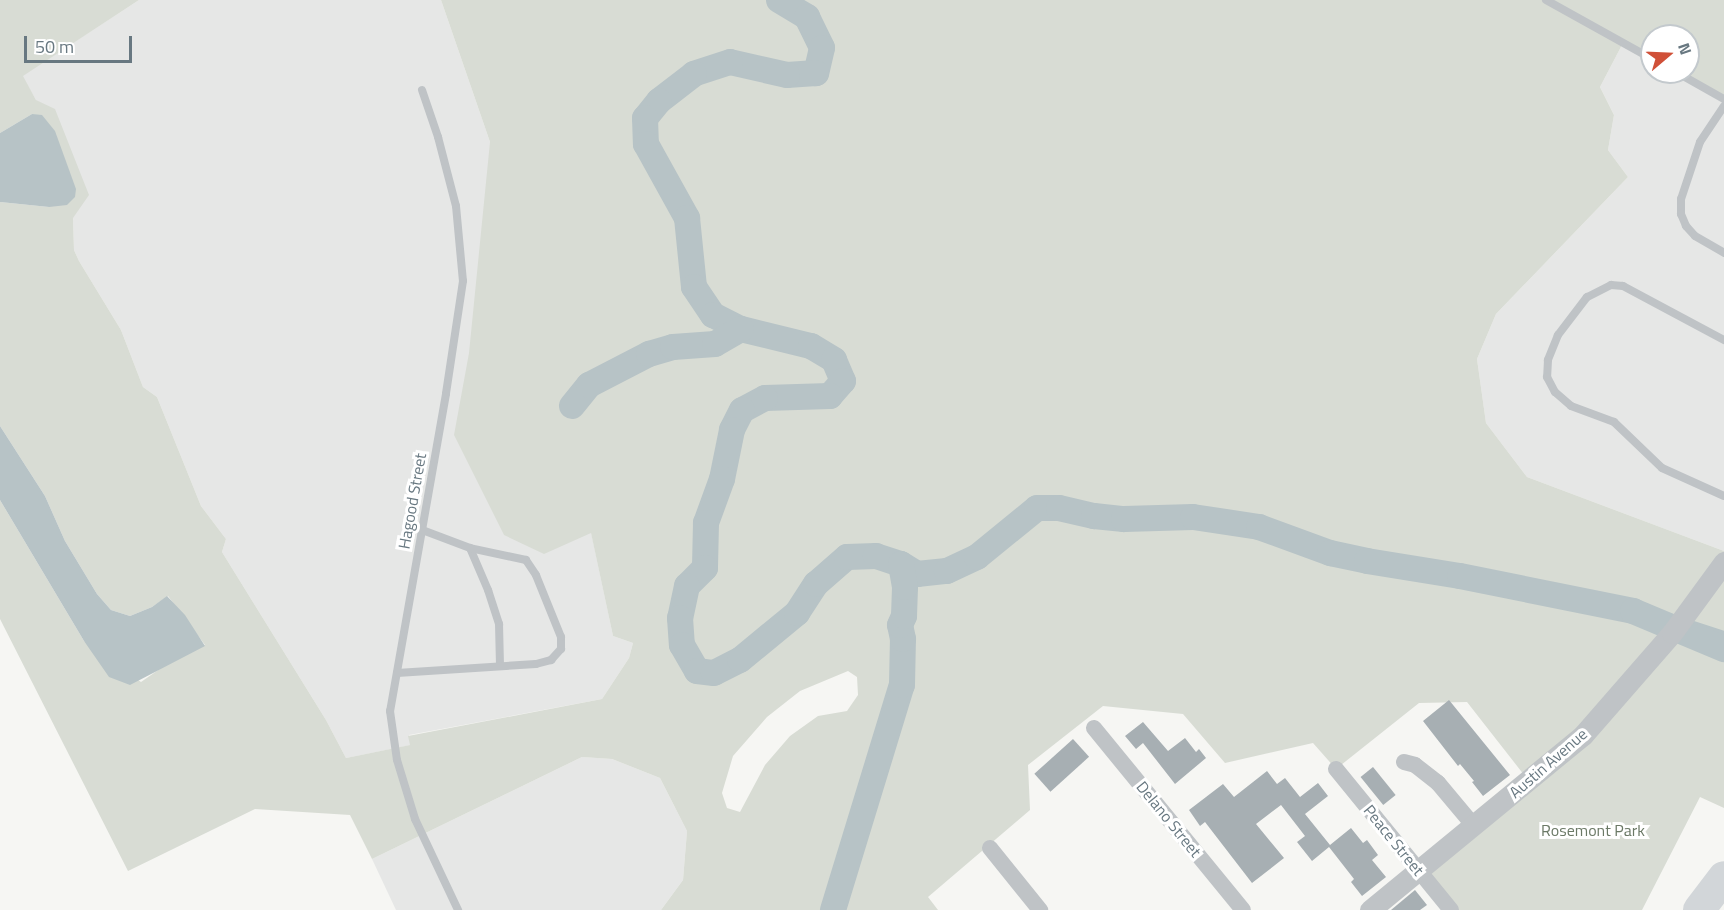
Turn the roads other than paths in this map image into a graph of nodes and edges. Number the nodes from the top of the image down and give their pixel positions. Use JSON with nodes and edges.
{"nodes":[{"id":1,"x":1546,"y":0,"type":"edge"},
{"id":2,"x":1640,"y":52,"type":"edge"},
{"id":3,"x":1697,"y":84,"type":"edge"},
{"id":4,"x":422,"y":90,"type":"dead end"},
{"id":5,"x":1724,"y":99,"type":"edge"},
{"id":6,"x":1724,"y":106,"type":"edge"},
{"id":7,"x":1724,"y":253,"type":"edge"},
{"id":8,"x":1724,"y":340,"type":"edge"},
{"id":9,"x":1724,"y":496,"type":"edge"},
{"id":10,"x":422,"y":530,"type":"junction"},
{"id":11,"x":470,"y":548,"type":"junction"},
{"id":12,"x":1724,"y":562,"type":"edge"},
{"id":13,"x":500,"y":666,"type":"junction"},
{"id":14,"x":397,"y":673,"type":"junction"},
{"id":15,"x":1094,"y":728,"type":"dead end"},
{"id":16,"x":1404,"y":762,"type":"dead end"},
{"id":17,"x":1336,"y":769,"type":"dead end"},
{"id":18,"x":1474,"y":826,"type":"junction"},
{"id":19,"x":990,"y":848,"type":"dead end"},
{"id":20,"x":1419,"y":871,"type":"junction"},
{"id":21,"x":1724,"y":877,"type":"edge"},
{"id":22,"x":458,"y":910,"type":"edge"},
{"id":23,"x":1040,"y":910,"type":"edge"},
{"id":24,"x":1243,"y":910,"type":"edge"},
{"id":25,"x":1370,"y":910,"type":"edge"},
{"id":26,"x":1451,"y":910,"type":"edge"},
{"id":27,"x":1699,"y":910,"type":"edge"}],
"edges":[{"from":1,"to":2,"type":"lane"},
{"from":3,"to":5,"type":"lane"},
{"from":4,"to":10,"type":"lane","name":"Hagood Street"},
{"from":6,"to":7,"type":"lane"},
{"from":8,"to":9,"type":"lane"},
{"from":10,"to":11,"type":"lane"},
{"from":10,"to":14,"type":"lane","name":"Hagood Street"},
{"from":11,"to":13,"type":"lane"},
{"from":11,"to":13,"type":"lane"},
{"from":12,"to":18,"type":"street","name":"Austin Avenue"},
{"from":13,"to":14,"type":"lane"},
{"from":14,"to":22,"type":"lane","name":"Hagood Street"},
{"from":15,"to":24,"type":"street","name":"Delano Street"},
{"from":16,"to":18,"type":"street"},
{"from":17,"to":20,"type":"street","name":"Peace Street"},
{"from":18,"to":20,"type":"street","name":"Austin Avenue"},
{"from":19,"to":23,"type":"street"},
{"from":20,"to":25,"type":"street","name":"Austin Avenue"},
{"from":20,"to":26,"type":"street","name":"Peace Street"},
{"from":21,"to":27,"type":"highway"}]}
